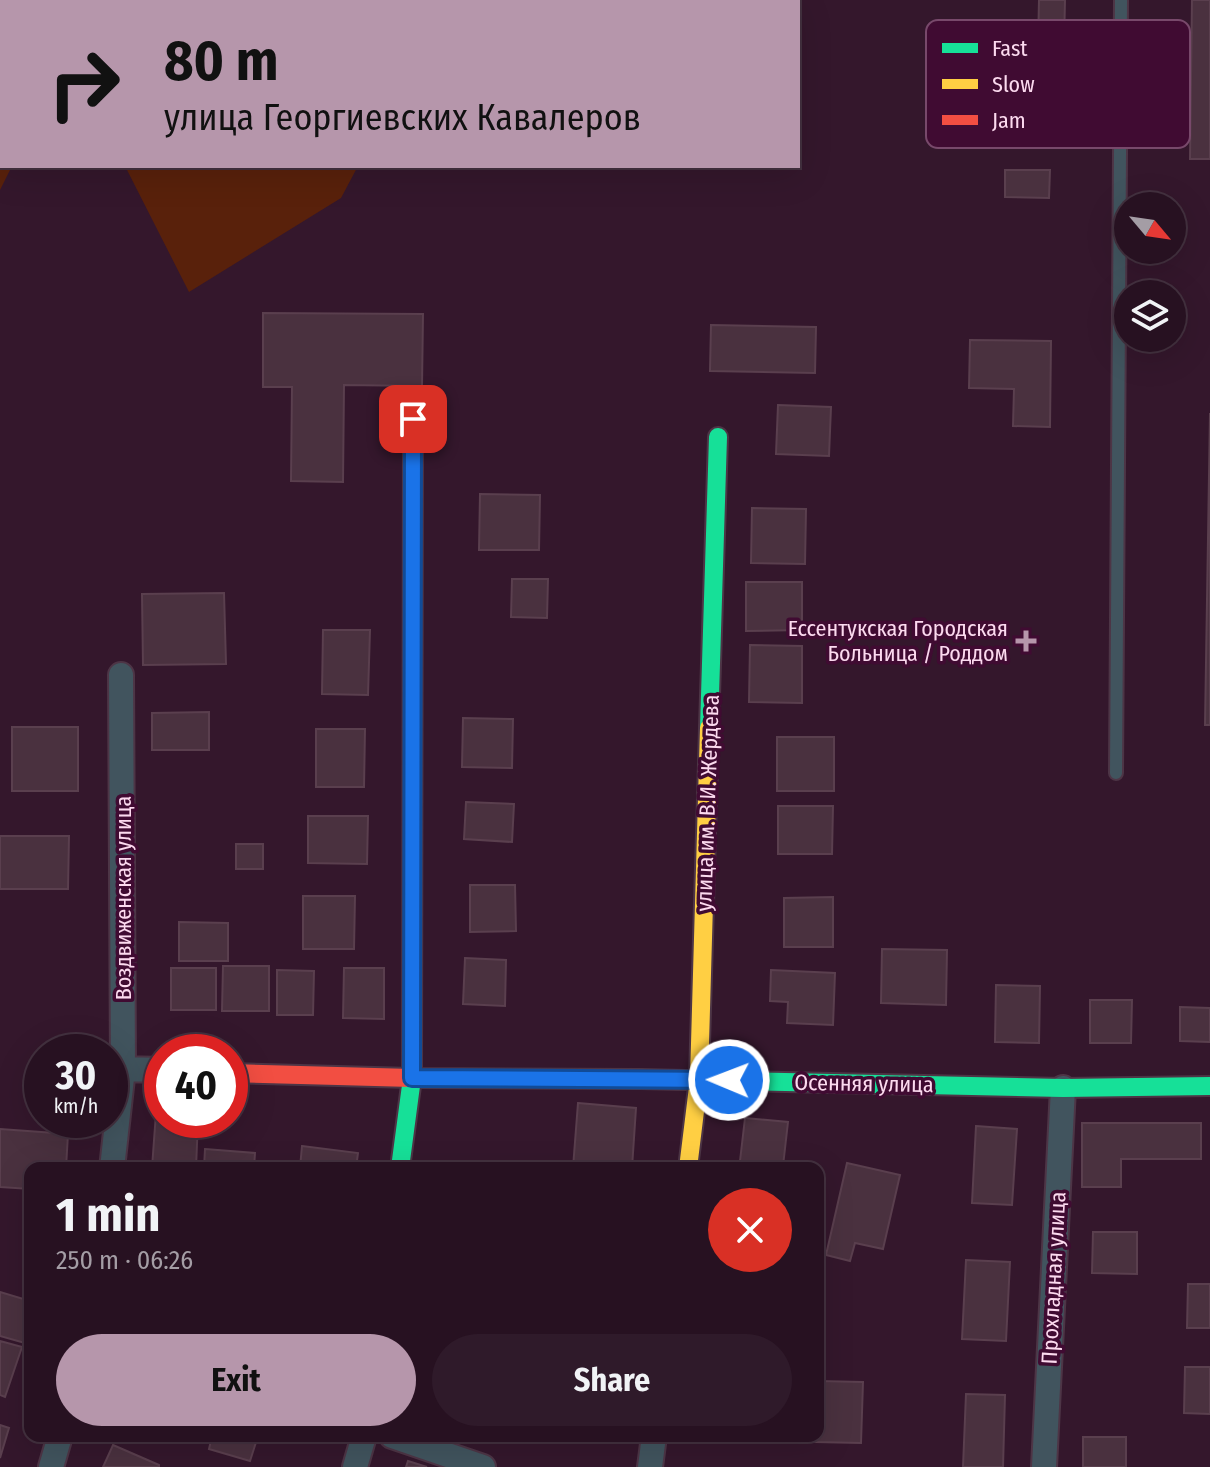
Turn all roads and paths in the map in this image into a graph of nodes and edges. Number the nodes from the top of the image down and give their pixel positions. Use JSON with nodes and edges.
{"nodes":[{"id":1,"x":1121,"y":0,"type":"edge"},
{"id":2,"x":1121,"y":20,"type":"edge"},
{"id":3,"x":1120,"y":148,"type":"edge"},
{"id":4,"x":413,"y":419,"type":"dead end"},
{"id":5,"x":718,"y":437,"type":"dead end"},
{"id":6,"x":121,"y":675,"type":"dead end"},
{"id":7,"x":1116,"y":773,"type":"dead end"},
{"id":8,"x":123,"y":1034,"type":"edge"},
{"id":9,"x":248,"y":1073,"type":"edge"},
{"id":10,"x":412,"y":1078,"type":"junction"},
{"id":11,"x":699,"y":1079,"type":"junction"},
{"id":12,"x":1210,"y":1086,"type":"edge"},
{"id":13,"x":1063,"y":1088,"type":"junction"},
{"id":14,"x":115,"y":1138,"type":"edge"},
{"id":15,"x":113,"y":1162,"type":"edge"},
{"id":16,"x":401,"y":1162,"type":"edge"},
{"id":17,"x":689,"y":1162,"type":"edge"},
{"id":18,"x":58,"y":1442,"type":"edge"},
{"id":19,"x":362,"y":1442,"type":"edge"},
{"id":20,"x":410,"y":1442,"type":"edge"},
{"id":21,"x":653,"y":1442,"type":"edge"},
{"id":22,"x":51,"y":1467,"type":"edge"},
{"id":23,"x":355,"y":1467,"type":"edge"},
{"id":24,"x":483,"y":1467,"type":"edge"},
{"id":25,"x":650,"y":1467,"type":"edge"},
{"id":26,"x":1044,"y":1467,"type":"edge"}],
"edges":[{"from":1,"to":2,"type":"lane"},
{"from":3,"to":7,"type":"lane"},
{"from":4,"to":10,"type":"street"},
{"from":5,"to":11,"type":"street","name":"улица им. В.И. Жердева"},
{"from":6,"to":8,"type":"street","name":"Воздвиженская улица"},
{"from":9,"to":10,"type":"street","name":"Осенняя улица"},
{"from":10,"to":11,"type":"street","name":"Осенняя улица"},
{"from":10,"to":16,"type":"street"},
{"from":11,"to":13,"type":"street","name":"Осенняя улица"},
{"from":11,"to":17,"type":"street","name":"улица им. В.И. Жердева"},
{"from":12,"to":13,"type":"street","name":"Осенняя улица"},
{"from":13,"to":26,"type":"street","name":"Прохладная улица"},
{"from":14,"to":15,"type":"street","name":"Воздвиженская улица"},
{"from":18,"to":22,"type":"street"},
{"from":19,"to":23,"type":"street"},
{"from":20,"to":24,"type":"street"},
{"from":21,"to":25,"type":"street"}]}
